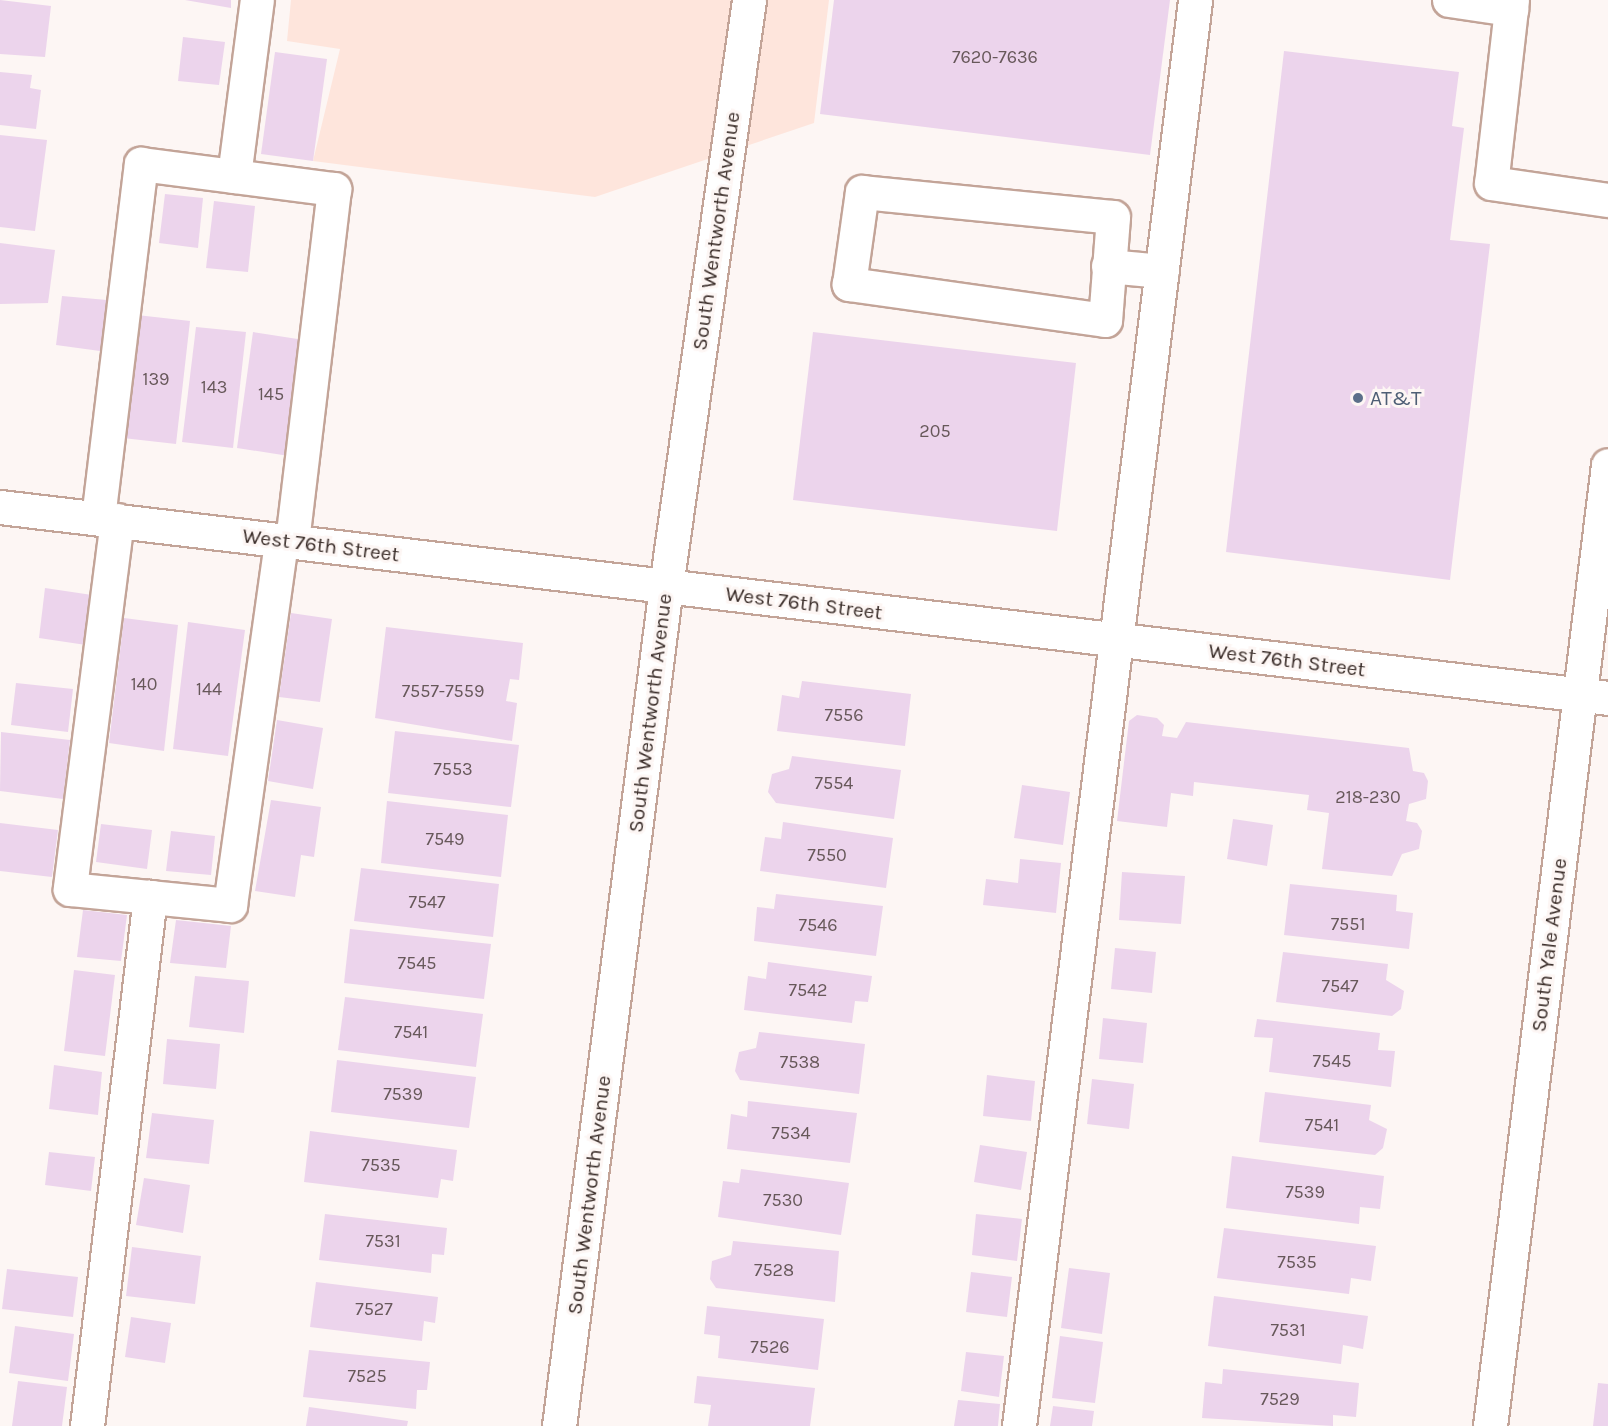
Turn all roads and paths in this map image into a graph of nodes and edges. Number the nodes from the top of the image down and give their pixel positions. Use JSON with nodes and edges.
{"nodes":[{"id":1,"x":257,"y":0,"type":"edge"},
{"id":2,"x":749,"y":0,"type":"edge"},
{"id":3,"x":1195,"y":0,"type":"edge"},
{"id":4,"x":1449,"y":0,"type":"edge"},
{"id":5,"x":1512,"y":5,"type":"edge"},
{"id":6,"x":234,"y":176,"type":"junction"},
{"id":7,"x":1608,"y":200,"type":"edge"},
{"id":8,"x":1108,"y":266,"type":"junction"},
{"id":9,"x":1162,"y":271,"type":"junction"},
{"id":10,"x":1608,"y":465,"type":"edge"},
{"id":11,"x":0,"y":507,"type":"edge"},
{"id":12,"x":108,"y":519,"type":"junction"},
{"id":13,"x":286,"y":541,"type":"junction"},
{"id":14,"x":1602,"y":568,"type":"edge"},
{"id":15,"x":666,"y":586,"type":"junction"},
{"id":16,"x":1116,"y":640,"type":"junction"},
{"id":17,"x":1594,"y":697,"type":"edge"},
{"id":18,"x":150,"y":897,"type":"junction"},
{"id":19,"x":87,"y":1426,"type":"edge"},
{"id":20,"x":559,"y":1426,"type":"edge"},
{"id":21,"x":1019,"y":1426,"type":"edge"},
{"id":22,"x":1490,"y":1426,"type":"edge"}],
"edges":[{"from":1,"to":6,"type":"street"},
{"from":2,"to":15,"type":"street","name":"South Wentworth Avenue"},
{"from":3,"to":9,"type":"street"},
{"from":4,"to":5,"type":"street"},
{"from":5,"to":7,"type":"street"},
{"from":6,"to":12,"type":"street"},
{"from":6,"to":13,"type":"street"},
{"from":8,"to":8,"type":"street"},
{"from":8,"to":9,"type":"street"},
{"from":9,"to":16,"type":"street"},
{"from":10,"to":14,"type":"street","name":"South Yale Avenue"},
{"from":11,"to":12,"type":"street","name":"West 76th Street"},
{"from":12,"to":13,"type":"street","name":"West 76th Street"},
{"from":12,"to":18,"type":"street"},
{"from":13,"to":15,"type":"street","name":"West 76th Street"},
{"from":13,"to":18,"type":"street"},
{"from":14,"to":17,"type":"street","name":"South Yale Avenue"},
{"from":15,"to":16,"type":"street","name":"West 76th Street"},
{"from":15,"to":20,"type":"street","name":"South Wentworth Avenue"},
{"from":16,"to":17,"type":"street","name":"West 76th Street"},
{"from":16,"to":21,"type":"street"},
{"from":17,"to":22,"type":"street","name":"South Yale Avenue"},
{"from":18,"to":19,"type":"street"}]}
